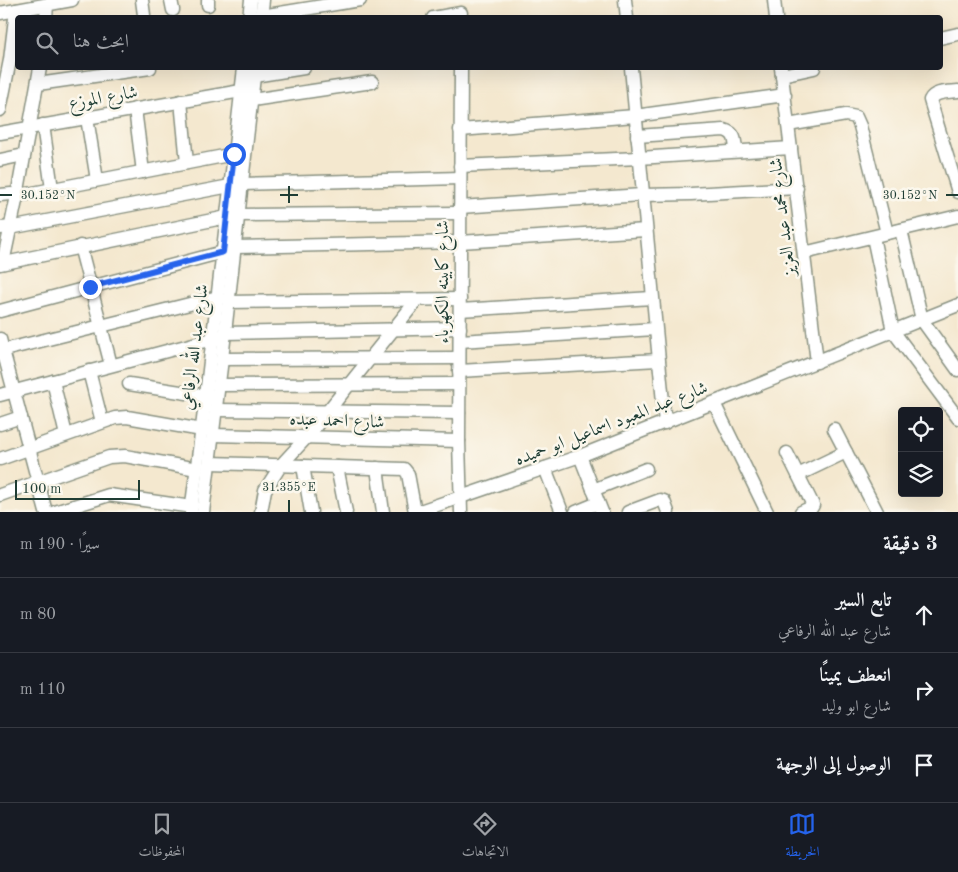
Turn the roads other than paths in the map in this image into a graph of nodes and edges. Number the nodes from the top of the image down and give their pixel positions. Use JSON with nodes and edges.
{"nodes":[{"id":1,"x":68,"y":0,"type":"edge"},
{"id":2,"x":142,"y":0,"type":"edge"},
{"id":3,"x":251,"y":0,"type":"edge"},
{"id":4,"x":263,"y":0,"type":"edge"},
{"id":5,"x":360,"y":0,"type":"edge"},
{"id":6,"x":625,"y":0,"type":"edge"},
{"id":7,"x":774,"y":0,"type":"edge"},
{"id":8,"x":16,"y":10,"type":"junction"},
{"id":9,"x":461,"y":10,"type":"edge"},
{"id":10,"x":47,"y":11,"type":"edge"},
{"id":11,"x":0,"y":13,"type":"edge"},
{"id":12,"x":15,"y":15,"type":"edge"},
{"id":13,"x":144,"y":15,"type":"dead end"},
{"id":14,"x":254,"y":15,"type":"edge"},
{"id":15,"x":255,"y":15,"type":"edge"},
{"id":16,"x":266,"y":15,"type":"edge"},
{"id":17,"x":444,"y":15,"type":"edge"},
{"id":18,"x":627,"y":15,"type":"edge"},
{"id":19,"x":776,"y":15,"type":"edge"},
{"id":20,"x":15,"y":18,"type":"edge"},
{"id":21,"x":958,"y":34,"type":"edge"},
{"id":22,"x":943,"y":37,"type":"edge"},
{"id":23,"x":40,"y":70,"type":"edge"},
{"id":24,"x":136,"y":70,"type":"edge"},
{"id":25,"x":244,"y":70,"type":"edge"},
{"id":26,"x":280,"y":70,"type":"edge"},
{"id":27,"x":460,"y":70,"type":"edge"},
{"id":28,"x":631,"y":70,"type":"edge"},
{"id":29,"x":781,"y":71,"type":"edge"},
{"id":30,"x":255,"y":72,"type":"edge"},
{"id":31,"x":372,"y":82,"type":"dead end"},
{"id":32,"x":38,"y":84,"type":"junction"},
{"id":33,"x":241,"y":91,"type":"junction"},
{"id":34,"x":958,"y":91,"type":"edge"},
{"id":35,"x":785,"y":95,"type":"junction"},
{"id":36,"x":252,"y":100,"type":"junction"},
{"id":37,"x":182,"y":101,"type":"junction"},
{"id":38,"x":0,"y":110,"type":"edge"},
{"id":39,"x":135,"y":110,"type":"junction"},
{"id":40,"x":635,"y":116,"type":"junction"},
{"id":41,"x":87,"y":118,"type":"junction"},
{"id":42,"x":43,"y":125,"type":"junction"},
{"id":43,"x":788,"y":125,"type":"junction"},
{"id":44,"x":30,"y":128,"type":"junction"},
{"id":45,"x":460,"y":130,"type":"junction"},
{"id":46,"x":0,"y":132,"type":"edge"},
{"id":47,"x":637,"y":136,"type":"junction"},
{"id":48,"x":791,"y":148,"type":"junction"},
{"id":49,"x":736,"y":151,"type":"junction"},
{"id":50,"x":24,"y":154,"type":"junction"},
{"id":51,"x":234,"y":154,"type":"junction"},
{"id":52,"x":639,"y":158,"type":"junction"},
{"id":53,"x":0,"y":160,"type":"edge"},
{"id":54,"x":187,"y":163,"type":"junction"},
{"id":55,"x":143,"y":172,"type":"junction"},
{"id":56,"x":460,"y":172,"type":"junction"},
{"id":57,"x":97,"y":180,"type":"junction"},
{"id":58,"x":236,"y":185,"type":"junction"},
{"id":59,"x":797,"y":188,"type":"junction"},
{"id":60,"x":52,"y":189,"type":"junction"},
{"id":61,"x":958,"y":192,"type":"edge"},
{"id":62,"x":0,"y":195,"type":"edge"},
{"id":63,"x":642,"y":195,"type":"junction"},
{"id":64,"x":17,"y":196,"type":"junction"},
{"id":65,"x":460,"y":210,"type":"junction"},
{"id":66,"x":233,"y":216,"type":"junction"},
{"id":67,"x":958,"y":216,"type":"edge"},
{"id":68,"x":5,"y":228,"type":"edge"},
{"id":69,"x":646,"y":230,"type":"junction"},
{"id":70,"x":901,"y":230,"type":"junction"},
{"id":71,"x":887,"y":233,"type":"junction"},
{"id":72,"x":873,"y":237,"type":"junction"},
{"id":73,"x":460,"y":242,"type":"junction"},
{"id":74,"x":80,"y":246,"type":"junction"},
{"id":75,"x":235,"y":247,"type":"junction"},
{"id":76,"x":223,"y":252,"type":"junction"},
{"id":77,"x":804,"y":253,"type":"junction"},
{"id":78,"x":1,"y":263,"type":"edge"},
{"id":79,"x":90,"y":287,"type":"junction"},
{"id":80,"x":652,"y":298,"type":"junction"},
{"id":81,"x":223,"y":299,"type":"junction"},
{"id":82,"x":417,"y":300,"type":"junction"},
{"id":83,"x":460,"y":304,"type":"junction"},
{"id":84,"x":958,"y":305,"type":"edge"},
{"id":85,"x":0,"y":311,"type":"edge"},
{"id":86,"x":922,"y":320,"type":"junction"},
{"id":87,"x":100,"y":325,"type":"junction"},
{"id":88,"x":460,"y":328,"type":"junction"},
{"id":89,"x":394,"y":329,"type":"junction"},
{"id":90,"x":655,"y":329,"type":"junction"},
{"id":91,"x":893,"y":331,"type":"junction"},
{"id":92,"x":221,"y":336,"type":"junction"},
{"id":93,"x":460,"y":341,"type":"junction"},
{"id":94,"x":1,"y":348,"type":"edge"},
{"id":95,"x":370,"y":358,"type":"junction"},
{"id":96,"x":460,"y":358,"type":"junction"},
{"id":97,"x":222,"y":359,"type":"junction"},
{"id":98,"x":658,"y":360,"type":"junction"},
{"id":99,"x":817,"y":362,"type":"junction"},
{"id":100,"x":111,"y":366,"type":"junction"},
{"id":101,"x":958,"y":370,"type":"edge"},
{"id":102,"x":89,"y":371,"type":"junction"},
{"id":103,"x":460,"y":371,"type":"junction"},
{"id":104,"x":53,"y":381,"type":"junction"},
{"id":105,"x":129,"y":384,"type":"dead end"},
{"id":106,"x":349,"y":384,"type":"junction"},
{"id":107,"x":460,"y":384,"type":"junction"},
{"id":108,"x":219,"y":385,"type":"junction"},
{"id":109,"x":14,"y":391,"type":"junction"},
{"id":110,"x":0,"y":394,"type":"edge"},
{"id":111,"x":206,"y":396,"type":"junction"},
{"id":112,"x":714,"y":403,"type":"junction"},
{"id":113,"x":216,"y":410,"type":"junction"},
{"id":114,"x":327,"y":412,"type":"junction"},
{"id":115,"x":459,"y":413,"type":"junction"},
{"id":116,"x":21,"y":416,"type":"junction"},
{"id":117,"x":958,"y":418,"type":"edge"},
{"id":118,"x":102,"y":422,"type":"junction"},
{"id":119,"x":665,"y":423,"type":"junction"},
{"id":120,"x":0,"y":424,"type":"edge"},
{"id":121,"x":834,"y":429,"type":"dead end"},
{"id":122,"x":208,"y":433,"type":"junction"},
{"id":123,"x":66,"y":435,"type":"junction"},
{"id":124,"x":308,"y":436,"type":"junction"},
{"id":125,"x":459,"y":441,"type":"junction"},
{"id":126,"x":29,"y":448,"type":"junction"},
{"id":127,"x":846,"y":452,"type":"junction"},
{"id":128,"x":787,"y":453,"type":"dead end"},
{"id":129,"x":580,"y":456,"type":"junction"},
{"id":130,"x":0,"y":459,"type":"edge"},
{"id":131,"x":210,"y":463,"type":"junction"},
{"id":132,"x":281,"y":465,"type":"junction"},
{"id":133,"x":303,"y":466,"type":"junction"},
{"id":134,"x":337,"y":467,"type":"junction"},
{"id":135,"x":377,"y":468,"type":"junction"},
{"id":136,"x":545,"y":468,"type":"junction"},
{"id":137,"x":197,"y":469,"type":"junction"},
{"id":138,"x":646,"y":469,"type":"dead end"},
{"id":139,"x":798,"y":475,"type":"junction"},
{"id":140,"x":38,"y":481,"type":"junction"},
{"id":141,"x":593,"y":490,"type":"junction"},
{"id":142,"x":0,"y":495,"type":"edge"},
{"id":143,"x":460,"y":497,"type":"junction"},
{"id":144,"x":600,"y":508,"type":"edge"},
{"id":145,"x":436,"y":509,"type":"edge"},
{"id":146,"x":195,"y":510,"type":"edge"},
{"id":147,"x":634,"y":511,"type":"edge"},
{"id":148,"x":46,"y":512,"type":"edge"},
{"id":149,"x":55,"y":512,"type":"edge"},
{"id":150,"x":261,"y":512,"type":"edge"},
{"id":151,"x":311,"y":512,"type":"edge"},
{"id":152,"x":346,"y":512,"type":"edge"},
{"id":153,"x":383,"y":512,"type":"edge"},
{"id":154,"x":416,"y":512,"type":"edge"},
{"id":155,"x":461,"y":512,"type":"edge"},
{"id":156,"x":562,"y":512,"type":"edge"},
{"id":157,"x":576,"y":512,"type":"edge"},
{"id":158,"x":668,"y":512,"type":"edge"},
{"id":159,"x":767,"y":512,"type":"edge"},
{"id":160,"x":801,"y":512,"type":"edge"},
{"id":161,"x":878,"y":512,"type":"edge"}],
"edges":[{"from":1,"to":10,"type":"street"},
{"from":2,"to":13,"type":"street"},
{"from":3,"to":14,"type":"street"},
{"from":4,"to":15,"type":"street"},
{"from":5,"to":16,"type":"street"},
{"from":6,"to":18,"type":"street"},
{"from":7,"to":19,"type":"street"},
{"from":8,"to":10,"type":"street"},
{"from":8,"to":11,"type":"street"},
{"from":8,"to":12,"type":"street"},
{"from":9,"to":17,"type":"street"},
{"from":20,"to":38,"type":"street"},
{"from":21,"to":22,"type":"street"},
{"from":23,"to":32,"type":"street"},
{"from":24,"to":32,"type":"street"},
{"from":25,"to":33,"type":"street","name":"شارع عبد الله الرفاعي"},
{"from":26,"to":30,"type":"street"},
{"from":27,"to":45,"type":"street","name":"شارع كابينه الكهرباء"},
{"from":28,"to":40,"type":"street"},
{"from":29,"to":35,"type":"street","name":"شارع محمد عبد العزيز"},
{"from":30,"to":36,"type":"street","name":"شارع عبد الله الرفاعي"},
{"from":31,"to":36,"type":"street"},
{"from":32,"to":44,"type":"street"},
{"from":33,"to":37,"type":"street","name":"شارع الموزع"},
{"from":33,"to":51,"type":"street","name":"شارع عبد الله الرفاعي"},
{"from":34,"to":61,"type":"street"},
{"from":35,"to":40,"type":"street"},
{"from":35,"to":43,"type":"street","name":"شارع محمد عبد العزيز"},
{"from":36,"to":58,"type":"street","name":"شارع عبد الله الرفاعي"},
{"from":37,"to":39,"type":"street","name":"شارع الموزع"},
{"from":37,"to":54,"type":"street"},
{"from":39,"to":41,"type":"street","name":"شارع الموزع"},
{"from":39,"to":55,"type":"street"},
{"from":40,"to":45,"type":"street"},
{"from":40,"to":47,"type":"street"},
{"from":41,"to":42,"type":"street","name":"شارع الموزع"},
{"from":41,"to":57,"type":"street"},
{"from":42,"to":44,"type":"street","name":"شارع الموزع"},
{"from":42,"to":60,"type":"street"},
{"from":43,"to":48,"type":"street","name":"شارع محمد عبد العزيز"},
{"from":43,"to":71,"type":"street"},
{"from":44,"to":46,"type":"street","name":"شارع الموزع"},
{"from":44,"to":50,"type":"street"},
{"from":45,"to":56,"type":"street","name":"شارع كابينه الكهرباء"},
{"from":47,"to":49,"type":"street"},
{"from":47,"to":52,"type":"street"},
{"from":48,"to":49,"type":"street"},
{"from":48,"to":59,"type":"street","name":"شارع محمد عبد العزيز"},
{"from":49,"to":52,"type":"street"},
{"from":50,"to":53,"type":"street"},
{"from":50,"to":64,"type":"street"},
{"from":51,"to":54,"type":"street"},
{"from":51,"to":58,"type":"street","name":"شارع عبد الله الرفاعي"},
{"from":52,"to":56,"type":"street"},
{"from":52,"to":63,"type":"street"},
{"from":54,"to":55,"type":"street"},
{"from":55,"to":57,"type":"street"},
{"from":56,"to":58,"type":"street"},
{"from":56,"to":65,"type":"street","name":"شارع كابينه الكهرباء"},
{"from":57,"to":60,"type":"street"},
{"from":58,"to":66,"type":"street","name":"شارع عبد الله الرفاعي"},
{"from":58,"to":68,"type":"street"},
{"from":59,"to":63,"type":"street"},
{"from":59,"to":77,"type":"street","name":"شارع محمد عبد العزيز"},
{"from":60,"to":64,"type":"street"},
{"from":62,"to":64,"type":"street"},
{"from":63,"to":65,"type":"street"},
{"from":63,"to":69,"type":"street"},
{"from":64,"to":68,"type":"street"},
{"from":65,"to":66,"type":"street"},
{"from":65,"to":73,"type":"street","name":"شارع كابينه الكهرباء"},
{"from":66,"to":74,"type":"street"},
{"from":66,"to":75,"type":"street","name":"شارع عبد الله الرفاعي"},
{"from":66,"to":76,"type":"street","name":"شارع عبد الله الرفاعي"},
{"from":67,"to":70,"type":"street"},
{"from":68,"to":78,"type":"street"},
{"from":69,"to":73,"type":"street"},
{"from":69,"to":80,"type":"street"},
{"from":70,"to":71,"type":"street"},
{"from":70,"to":86,"type":"street"},
{"from":71,"to":72,"type":"street"},
{"from":72,"to":77,"type":"street"},
{"from":72,"to":91,"type":"street"},
{"from":73,"to":75,"type":"street"},
{"from":73,"to":83,"type":"street","name":"شارع كابينه الكهرباء"},
{"from":74,"to":78,"type":"street"},
{"from":74,"to":79,"type":"street"},
{"from":75,"to":81,"type":"street","name":"شارع عبد الله الرفاعي"},
{"from":76,"to":79,"type":"street"},
{"from":76,"to":81,"type":"street","name":"شارع عبد الله الرفاعي"},
{"from":77,"to":99,"type":"street","name":"شارع محمد عبد العزيز"},
{"from":79,"to":85,"type":"street"},
{"from":79,"to":87,"type":"street"},
{"from":80,"to":83,"type":"street"},
{"from":80,"to":90,"type":"street"},
{"from":81,"to":82,"type":"street"},
{"from":81,"to":87,"type":"street"},
{"from":81,"to":92,"type":"street","name":"شارع عبد الله الرفاعي"},
{"from":82,"to":83,"type":"street"},
{"from":82,"to":89,"type":"street"},
{"from":83,"to":88,"type":"street","name":"شارع كابينه الكهرباء"},
{"from":84,"to":86,"type":"street","name":"شارع عبد المعبود اسماعيل ابو حميده"},
{"from":86,"to":91,"type":"street","name":"شارع عبد المعبود اسماعيل ابو حميده"},
{"from":86,"to":101,"type":"street"},
{"from":87,"to":94,"type":"street"},
{"from":87,"to":100,"type":"street"},
{"from":88,"to":89,"type":"street"},
{"from":88,"to":93,"type":"street","name":"شارع كابينه الكهرباء"},
{"from":89,"to":92,"type":"street"},
{"from":89,"to":95,"type":"street"},
{"from":90,"to":93,"type":"street"},
{"from":90,"to":98,"type":"street"},
{"from":91,"to":99,"type":"street","name":"شارع عبد المعبود اسماعيل ابو حميده"},
{"from":91,"to":117,"type":"street"},
{"from":92,"to":97,"type":"street","name":"شارع عبد الله الرفاعي"},
{"from":92,"to":100,"type":"street"},
{"from":92,"to":111,"type":"street","name":"شارع عبد الله الرفاعي"},
{"from":93,"to":96,"type":"street","name":"شارع كابينه الكهرباء"},
{"from":94,"to":109,"type":"street"},
{"from":95,"to":96,"type":"street"},
{"from":95,"to":97,"type":"street"},
{"from":95,"to":106,"type":"street"},
{"from":96,"to":103,"type":"street","name":"شارع كابينه الكهرباء"},
{"from":97,"to":108,"type":"street","name":"شارع عبد الله الرفاعي"},
{"from":98,"to":103,"type":"street"},
{"from":98,"to":119,"type":"street"},
{"from":99,"to":112,"type":"street","name":"شارع عبد المعبود اسماعيل ابو حميده"},
{"from":100,"to":102,"type":"street"},
{"from":102,"to":104,"type":"street"},
{"from":102,"to":118,"type":"street"},
{"from":103,"to":107,"type":"street","name":"شارع كابينه الكهرباء"},
{"from":104,"to":109,"type":"street"},
{"from":104,"to":123,"type":"street"},
{"from":105,"to":111,"type":"street"},
{"from":106,"to":107,"type":"street"},
{"from":106,"to":108,"type":"street"},
{"from":106,"to":114,"type":"street"},
{"from":107,"to":115,"type":"street","name":"شارع كابينه الكهرباء"},
{"from":108,"to":113,"type":"street","name":"شارع عبد الله الرفاعي"},
{"from":109,"to":110,"type":"street"},
{"from":109,"to":116,"type":"street"},
{"from":111,"to":122,"type":"street","name":"شارع عبد الله الرفاعي"},
{"from":112,"to":119,"type":"street","name":"شارع عبد المعبود اسماعيل ابو حميده"},
{"from":112,"to":159,"type":"street"},
{"from":113,"to":114,"type":"street"},
{"from":113,"to":122,"type":"street","name":"شارع عبد الله الرفاعي"},
{"from":114,"to":115,"type":"street"},
{"from":114,"to":124,"type":"street"},
{"from":115,"to":125,"type":"street","name":"شارع كابينه الكهرباء"},
{"from":116,"to":120,"type":"street"},
{"from":116,"to":126,"type":"street"},
{"from":118,"to":122,"type":"street","name":"شارع احمد عبده"},
{"from":118,"to":123,"type":"street","name":"شارع احمد عبده"},
{"from":119,"to":129,"type":"street","name":"شارع عبد المعبود اسماعيل ابو حميده"},
{"from":121,"to":127,"type":"street"},
{"from":122,"to":124,"type":"street","name":"شارع احمد عبده"},
{"from":122,"to":131,"type":"street","name":"شارع عبد الله الرفاعي"},
{"from":122,"to":137,"type":"street","name":"شارع عبد الله الرفاعي"},
{"from":123,"to":126,"type":"street","name":"شارع احمد عبده"},
{"from":124,"to":125,"type":"street","name":"شارع احمد عبده"},
{"from":124,"to":132,"type":"street"},
{"from":125,"to":143,"type":"street","name":"شارع كابينه الكهرباء"},
{"from":126,"to":130,"type":"street","name":"شارع احمد عبده"},
{"from":126,"to":140,"type":"street"},
{"from":127,"to":139,"type":"street"},
{"from":127,"to":161,"type":"street"},
{"from":128,"to":139,"type":"street"},
{"from":129,"to":136,"type":"street","name":"شارع عبد المعبود اسماعيل ابو حميده"},
{"from":129,"to":141,"type":"street"},
{"from":131,"to":132,"type":"street"},
{"from":131,"to":146,"type":"street","name":"شارع عبد الله الرفاعي"},
{"from":132,"to":133,"type":"street"},
{"from":132,"to":150,"type":"street"},
{"from":133,"to":134,"type":"street"},
{"from":133,"to":151,"type":"street"},
{"from":134,"to":135,"type":"street"},
{"from":134,"to":152,"type":"street"},
{"from":135,"to":153,"type":"street"},
{"from":135,"to":154,"type":"street"},
{"from":136,"to":143,"type":"street","name":"شارع عبد المعبود اسماعيل ابو حميده"},
{"from":136,"to":156,"type":"street"},
{"from":137,"to":140,"type":"street"},
{"from":137,"to":146,"type":"street","name":"شارع عبد الله الرفاعي"},
{"from":138,"to":141,"type":"street"},
{"from":139,"to":160,"type":"street"},
{"from":140,"to":142,"type":"street"},
{"from":140,"to":148,"type":"street"},
{"from":141,"to":144,"type":"street"},
{"from":143,"to":145,"type":"street","name":"شارع عبد المعبود اسماعيل ابو حميده"},
{"from":143,"to":155,"type":"street","name":"شارع كابينه الكهرباء"},
{"from":144,"to":157,"type":"street"},
{"from":145,"to":154,"type":"street","name":"شارع عبد المعبود اسماعيل ابو حميده"},
{"from":146,"to":149,"type":"street"},
{"from":147,"to":158,"type":"street"}]}
